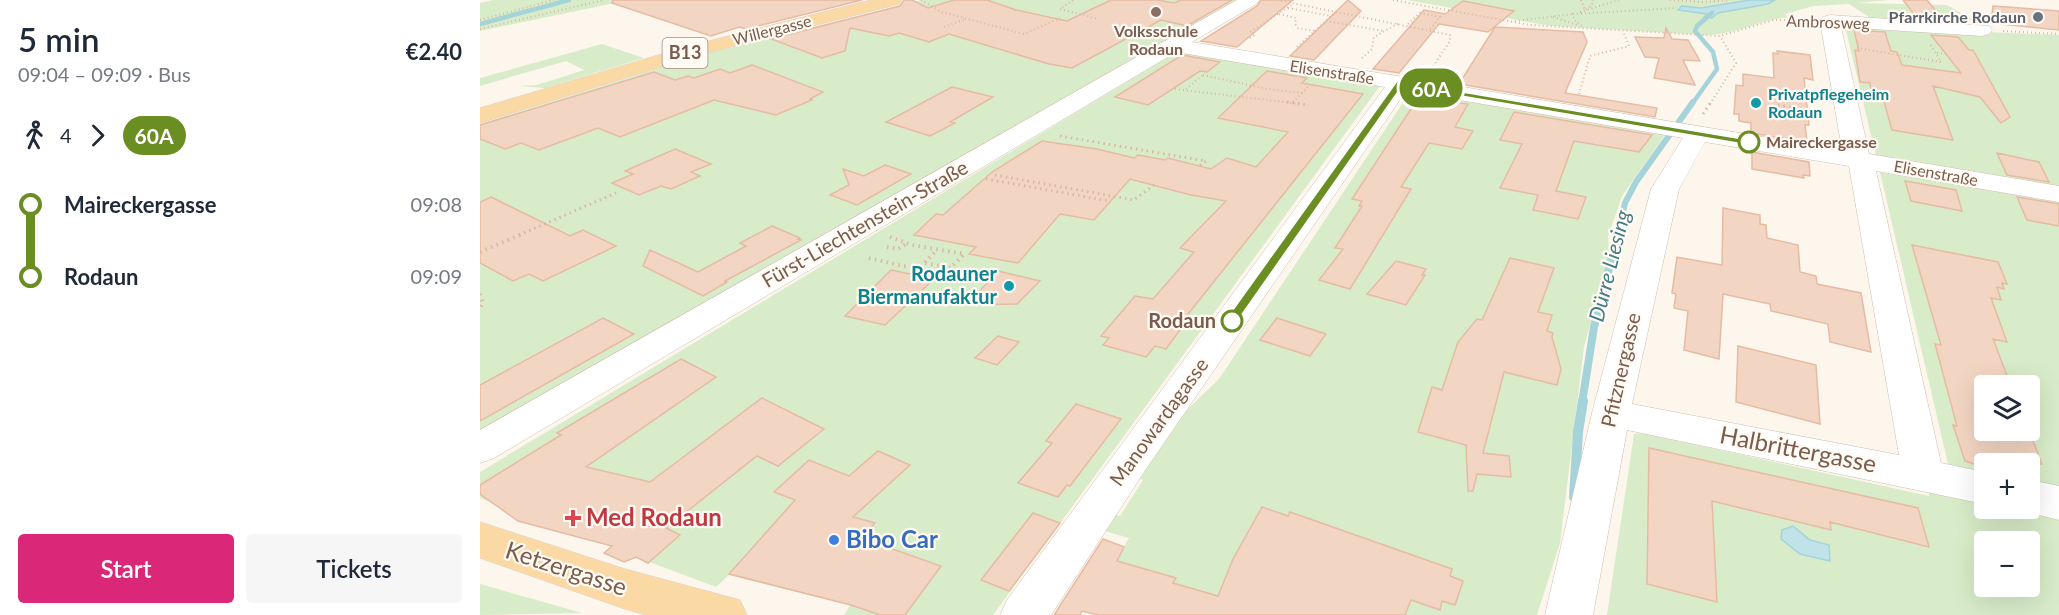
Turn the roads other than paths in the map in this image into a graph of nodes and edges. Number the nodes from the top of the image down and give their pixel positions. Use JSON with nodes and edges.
{"nodes":[{"id":1,"x":893,"y":0,"type":"edge"},
{"id":2,"x":1250,"y":0,"type":"edge"},
{"id":3,"x":1982,"y":30,"type":"road end"},
{"id":4,"x":1173,"y":45,"type":"junction"},
{"id":5,"x":1410,"y":85,"type":"junction"},
{"id":6,"x":480,"y":116,"type":"edge"},
{"id":7,"x":1684,"y":131,"type":"junction"},
{"id":8,"x":1861,"y":161,"type":"junction"},
{"id":9,"x":2059,"y":194,"type":"edge"},
{"id":10,"x":1611,"y":412,"type":"junction"},
{"id":11,"x":480,"y":448,"type":"edge"},
{"id":12,"x":1923,"y":475,"type":"junction"},
{"id":13,"x":1974,"y":486,"type":"edge"},
{"id":14,"x":2040,"y":499,"type":"edge"},
{"id":15,"x":2059,"y":503,"type":"edge"},
{"id":16,"x":480,"y":540,"type":"edge"},
{"id":17,"x":723,"y":615,"type":"edge"},
{"id":18,"x":1024,"y":615,"type":"edge"},
{"id":19,"x":1569,"y":615,"type":"edge"}],
"edges":[{"from":1,"to":6,"type":"main road","name":"Willergasse","number":"B13"},
{"from":2,"to":4,"type":"street","name":"Fürst-Liechtenstein-Straße"},
{"from":3,"to":8,"type":"street","name":"Ambrosweg"},
{"from":4,"to":5,"type":"street","name":"Elisenstraße"},
{"from":4,"to":11,"type":"street","name":"Fürst-Liechtenstein-Straße"},
{"from":5,"to":7,"type":"street","name":"Elisenstraße"},
{"from":5,"to":18,"type":"street","name":"Manowardagasse"},
{"from":7,"to":8,"type":"street","name":"Elisenstraße"},
{"from":7,"to":10,"type":"street","name":"Pfitznergasse"},
{"from":8,"to":9,"type":"street","name":"Elisenstraße"},
{"from":8,"to":12,"type":"street"},
{"from":10,"to":12,"type":"street","name":"Halbrittergasse"},
{"from":10,"to":19,"type":"street","name":"Pfitznergasse"},
{"from":12,"to":13,"type":"street","name":"Halbrittergasse"},
{"from":14,"to":15,"type":"street"},
{"from":16,"to":17,"type":"main road","name":"Ketzergasse"}]}
